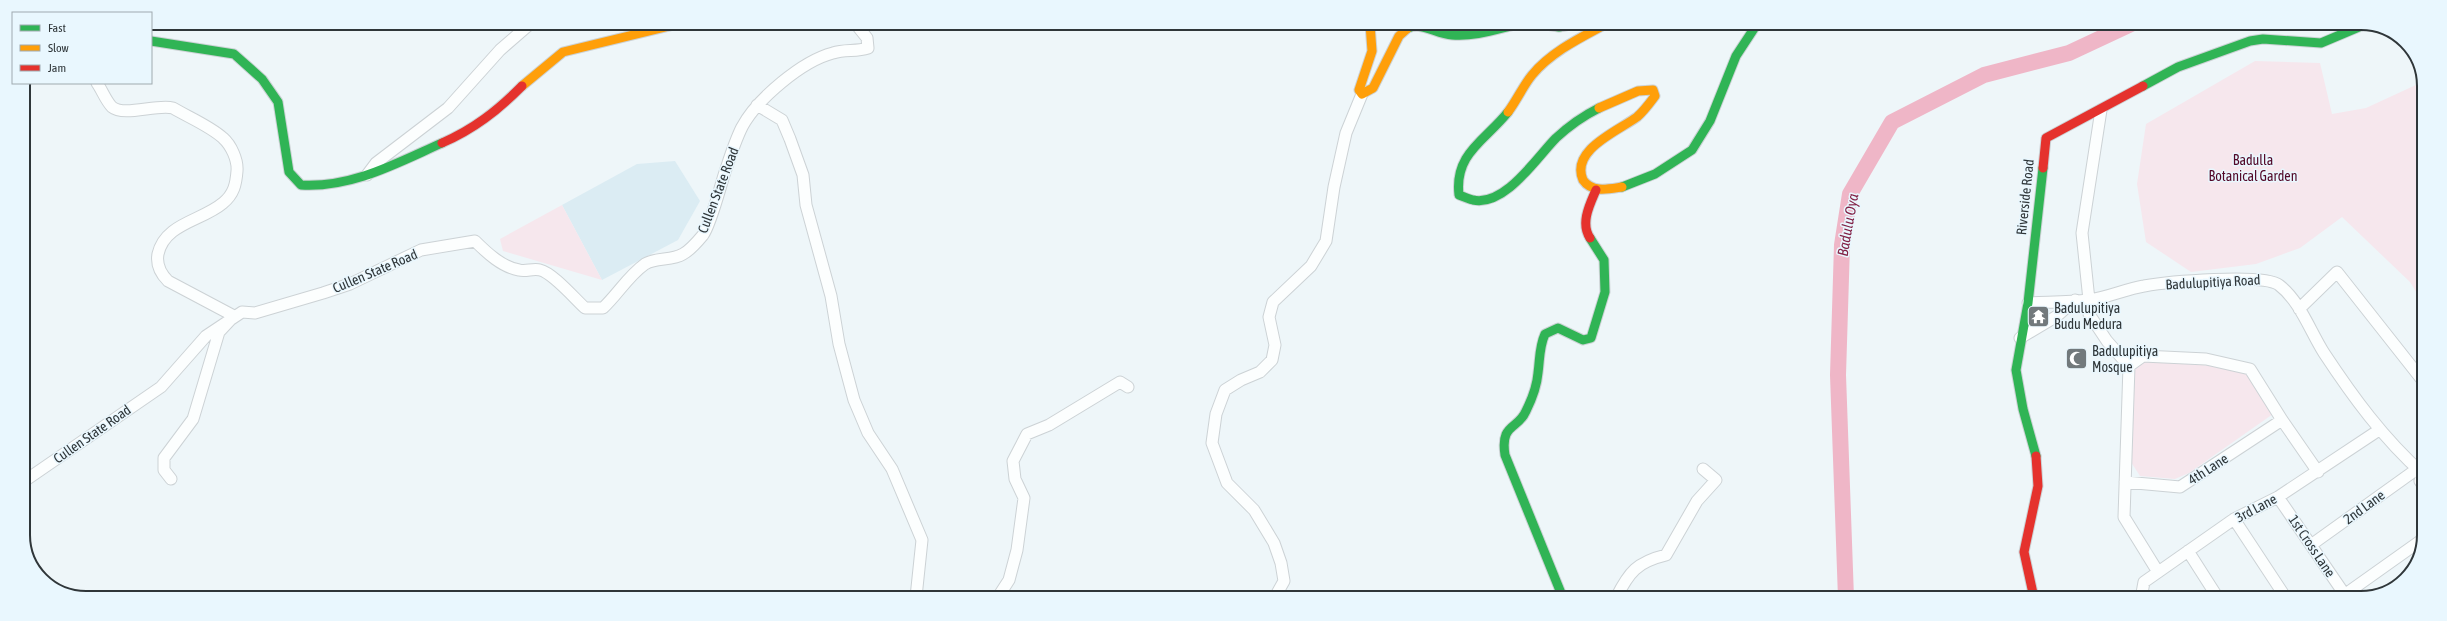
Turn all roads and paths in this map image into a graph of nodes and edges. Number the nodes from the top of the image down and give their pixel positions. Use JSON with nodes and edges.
{"nodes":[{"id":1,"x":523,"y":30,"type":"edge"},
{"id":2,"x":654,"y":30,"type":"edge"},
{"id":3,"x":861,"y":30,"type":"edge"},
{"id":4,"x":1370,"y":30,"type":"edge"},
{"id":5,"x":1406,"y":30,"type":"edge"},
{"id":6,"x":1434,"y":30,"type":"edge"},
{"id":7,"x":1495,"y":30,"type":"edge"},
{"id":8,"x":1596,"y":30,"type":"edge"},
{"id":9,"x":1753,"y":30,"type":"edge"},
{"id":10,"x":2352,"y":30,"type":"edge"},
{"id":11,"x":152,"y":41,"type":"edge"},
{"id":12,"x":98,"y":84,"type":"edge"},
{"id":13,"x":1362,"y":94,"type":"junction"},
{"id":14,"x":757,"y":105,"type":"junction"},
{"id":15,"x":2101,"y":110,"type":"junction"},
{"id":16,"x":365,"y":177,"type":"junction"},
{"id":17,"x":1596,"y":190,"type":"junction"},
{"id":18,"x":2075,"y":300,"type":"junction"},
{"id":19,"x":2089,"y":300,"type":"junction"},
{"id":20,"x":2028,"y":303,"type":"junction"},
{"id":21,"x":2299,"y":309,"type":"junction"},
{"id":22,"x":234,"y":316,"type":"junction"},
{"id":23,"x":2020,"y":338,"type":"junction"},
{"id":24,"x":2129,"y":366,"type":"junction"},
{"id":25,"x":2417,"y":373,"type":"edge"},
{"id":26,"x":1128,"y":387,"type":"dead end"},
{"id":27,"x":2282,"y":420,"type":"junction"},
{"id":28,"x":2379,"y":430,"type":"junction"},
{"id":29,"x":1703,"y":468,"type":"dead end"},
{"id":30,"x":2417,"y":469,"type":"joint"},
{"id":31,"x":2318,"y":472,"type":"junction"},
{"id":32,"x":30,"y":477,"type":"edge"},
{"id":33,"x":171,"y":480,"type":"dead end"},
{"id":34,"x":2125,"y":482,"type":"junction"},
{"id":35,"x":2278,"y":497,"type":"junction"},
{"id":36,"x":2234,"y":519,"type":"junction"},
{"id":37,"x":2416,"y":544,"type":"edge"},
{"id":38,"x":2311,"y":545,"type":"junction"},
{"id":39,"x":2188,"y":551,"type":"junction"},
{"id":40,"x":2158,"y":572,"type":"junction"},
{"id":41,"x":917,"y":591,"type":"edge"},
{"id":42,"x":1002,"y":591,"type":"edge"},
{"id":43,"x":1278,"y":591,"type":"edge"},
{"id":44,"x":1560,"y":591,"type":"edge"},
{"id":45,"x":1620,"y":591,"type":"edge"},
{"id":46,"x":2032,"y":591,"type":"edge"},
{"id":47,"x":2144,"y":591,"type":"edge"},
{"id":48,"x":2214,"y":591,"type":"edge"},
{"id":49,"x":2281,"y":591,"type":"edge"},
{"id":50,"x":2339,"y":591,"type":"edge"},
{"id":51,"x":2349,"y":591,"type":"edge"}],
"edges":[{"from":1,"to":16,"type":"street"},
{"from":2,"to":16,"type":"street"},
{"from":3,"to":14,"type":"street","name":"Cullen State Road"},
{"from":4,"to":13,"type":"street"},
{"from":5,"to":13,"type":"street"},
{"from":6,"to":7,"type":"street"},
{"from":8,"to":17,"type":"street"},
{"from":9,"to":17,"type":"street"},
{"from":10,"to":15,"type":"street","name":"Riverside Road"},
{"from":11,"to":16,"type":"street"},
{"from":12,"to":22,"type":"street"},
{"from":13,"to":43,"type":"street"},
{"from":14,"to":22,"type":"street","name":"Cullen State Road"},
{"from":14,"to":41,"type":"street"},
{"from":15,"to":19,"type":"street"},
{"from":15,"to":20,"type":"street","name":"Riverside Road"},
{"from":17,"to":44,"type":"street"},
{"from":18,"to":19,"type":"street","name":"Badulupitiya Road"},
{"from":18,"to":20,"type":"street","name":"Badulupitiya Road"},
{"from":18,"to":23,"type":"street"},
{"from":19,"to":21,"type":"street","name":"Badulupitiya Road"},
{"from":19,"to":24,"type":"street"},
{"from":20,"to":23,"type":"street","name":"Riverside Road"},
{"from":21,"to":25,"type":"street"},
{"from":21,"to":28,"type":"street","name":"Badulupitiya Road"},
{"from":22,"to":32,"type":"street","name":"Cullen State Road"},
{"from":22,"to":33,"type":"street"},
{"from":23,"to":46,"type":"street","name":"Riverside Road"},
{"from":24,"to":27,"type":"street"},
{"from":24,"to":34,"type":"street"},
{"from":26,"to":42,"type":"street"},
{"from":27,"to":31,"type":"street"},
{"from":27,"to":34,"type":"street","name":"4th Lane"},
{"from":28,"to":30,"type":"street","name":"Badulupitiya Road"},
{"from":28,"to":31,"type":"street","name":"3rd Lane"},
{"from":29,"to":45,"type":"street"},
{"from":30,"to":38,"type":"street","name":"2nd Lane"},
{"from":31,"to":35,"type":"street","name":"3rd Lane"},
{"from":34,"to":40,"type":"street"},
{"from":35,"to":36,"type":"street","name":"3rd Lane"},
{"from":35,"to":38,"type":"street","name":"1st Cross Lane"},
{"from":36,"to":39,"type":"street","name":"3rd Lane"},
{"from":36,"to":49,"type":"street"},
{"from":37,"to":51,"type":"street"},
{"from":38,"to":50,"type":"street","name":"1st Cross Lane"},
{"from":39,"to":40,"type":"street","name":"3rd Lane"},
{"from":39,"to":48,"type":"street"},
{"from":40,"to":47,"type":"street","name":"3rd Lane"}]}
